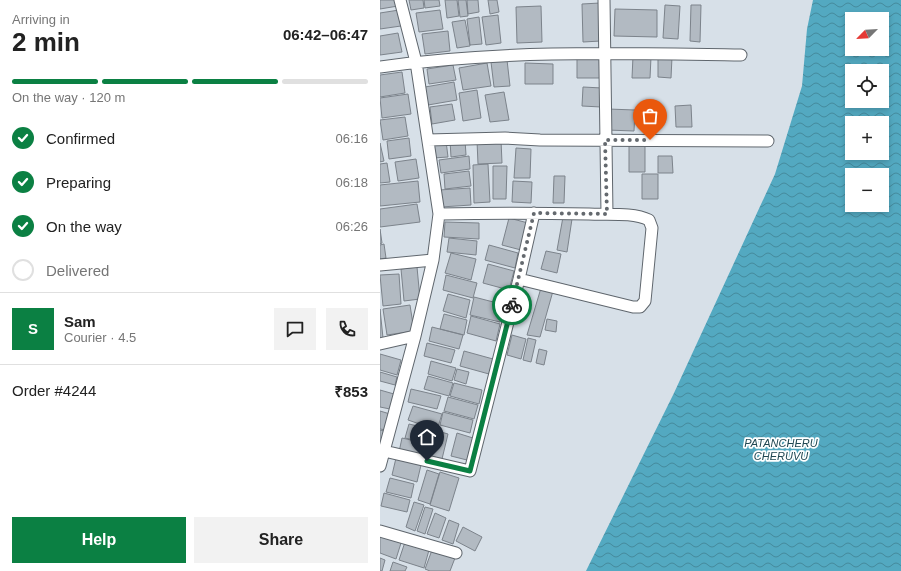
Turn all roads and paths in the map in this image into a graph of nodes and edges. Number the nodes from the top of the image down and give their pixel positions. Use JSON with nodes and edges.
{"nodes":[{"id":1,"x":400,"y":0,"type":"edge"},
{"id":2,"x":604,"y":0,"type":"edge"},
{"id":3,"x":606,"y":53,"type":"junction"},
{"id":4,"x":741,"y":55,"type":"dead end"},
{"id":5,"x":416,"y":62,"type":"junction"},
{"id":6,"x":380,"y":67,"type":"edge"},
{"id":7,"x":428,"y":140,"type":"junction"},
{"id":8,"x":605,"y":140,"type":"junction"},
{"id":9,"x":768,"y":141,"type":"dead end"},
{"id":10,"x":534,"y":213,"type":"junction"},
{"id":11,"x":439,"y":214,"type":"junction"},
{"id":12,"x":607,"y":214,"type":"junction"},
{"id":13,"x":433,"y":260,"type":"junction"},
{"id":14,"x":380,"y":265,"type":"edge"},
{"id":15,"x":519,"y":279,"type":"junction"},
{"id":16,"x":415,"y":336,"type":"junction"},
{"id":17,"x":380,"y":344,"type":"edge"},
{"id":18,"x":384,"y":451,"type":"junction"},
{"id":19,"x":380,"y":466,"type":"edge"},
{"id":20,"x":380,"y":531,"type":"edge"},
{"id":21,"x":456,"y":553,"type":"dead end"}],
"edges":[{"from":1,"to":5,"type":"street"},
{"from":2,"to":3,"type":"street"},
{"from":3,"to":4,"type":"street"},
{"from":3,"to":5,"type":"street"},
{"from":3,"to":8,"type":"street"},
{"from":5,"to":6,"type":"street"},
{"from":5,"to":7,"type":"street"},
{"from":7,"to":8,"type":"street"},
{"from":7,"to":11,"type":"street"},
{"from":8,"to":9,"type":"street"},
{"from":8,"to":12,"type":"street"},
{"from":10,"to":11,"type":"street"},
{"from":10,"to":12,"type":"street"},
{"from":10,"to":15,"type":"street"},
{"from":11,"to":13,"type":"street"},
{"from":12,"to":15,"type":"street"},
{"from":13,"to":14,"type":"street"},
{"from":13,"to":16,"type":"street"},
{"from":15,"to":18,"type":"street"},
{"from":16,"to":17,"type":"street"},
{"from":16,"to":18,"type":"street"},
{"from":18,"to":19,"type":"street"},
{"from":20,"to":21,"type":"street"}]}
